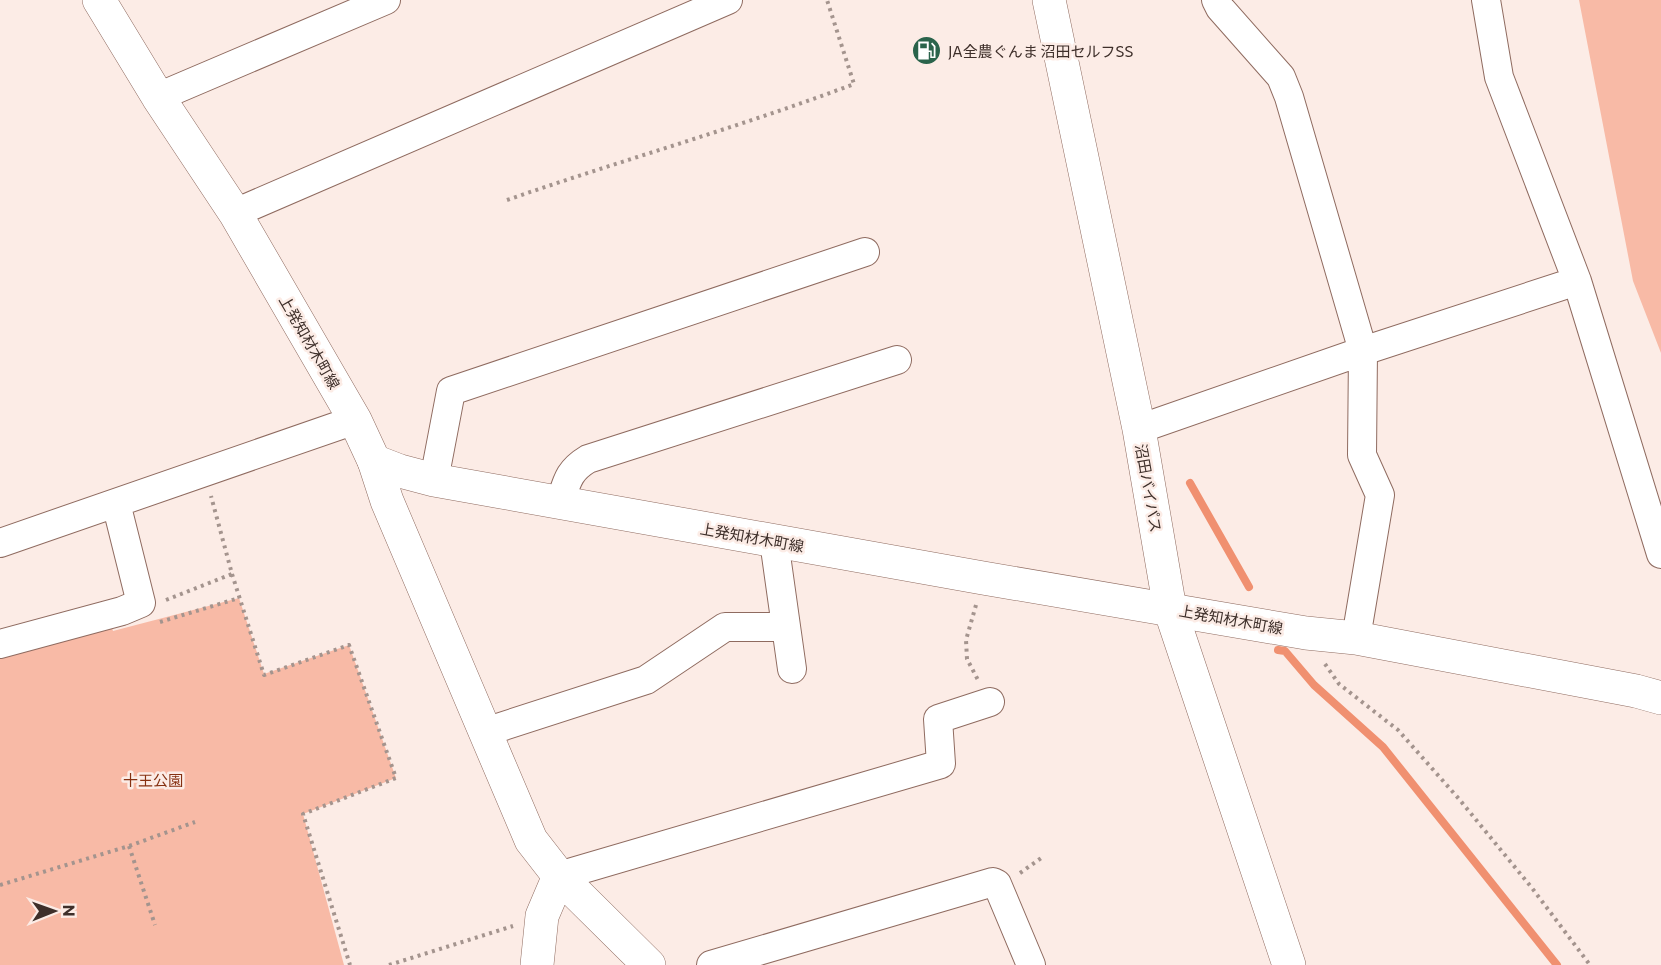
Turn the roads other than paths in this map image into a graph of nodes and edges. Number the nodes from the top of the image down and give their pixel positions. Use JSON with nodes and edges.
{"nodes":[{"id":1,"x":99,"y":0,"type":"edge"},
{"id":2,"x":386,"y":0,"type":"edge"},
{"id":3,"x":728,"y":0,"type":"edge"},
{"id":4,"x":1049,"y":0,"type":"edge"},
{"id":5,"x":1216,"y":0,"type":"edge"},
{"id":6,"x":1486,"y":0,"type":"edge"},
{"id":7,"x":158,"y":97,"type":"junction"},
{"id":8,"x":235,"y":213,"type":"junction"},
{"id":9,"x":865,"y":252,"type":"dead end"},
{"id":10,"x":1577,"y":281,"type":"junction"},
{"id":11,"x":1363,"y":351,"type":"junction"},
{"id":12,"x":897,"y":360,"type":"dead end"},
{"id":13,"x":355,"y":420,"type":"junction"},
{"id":14,"x":1138,"y":429,"type":"junction"},
{"id":15,"x":374,"y":461,"type":"junction"},
{"id":16,"x":434,"y":480,"type":"junction"},
{"id":17,"x":116,"y":503,"type":"junction"},
{"id":18,"x":560,"y":503,"type":"junction"},
{"id":19,"x":774,"y":541,"type":"junction"},
{"id":20,"x":0,"y":543,"type":"edge"},
{"id":21,"x":1661,"y":554,"type":"edge"},
{"id":22,"x":1170,"y":609,"type":"junction"},
{"id":23,"x":786,"y":627,"type":"junction"},
{"id":24,"x":1356,"y":638,"type":"junction"},
{"id":25,"x":0,"y":644,"type":"edge"},
{"id":26,"x":792,"y":669,"type":"dead end"},
{"id":27,"x":1661,"y":698,"type":"edge"},
{"id":28,"x":990,"y":702,"type":"road end"},
{"id":29,"x":485,"y":732,"type":"junction"},
{"id":30,"x":558,"y":876,"type":"junction"},
{"id":31,"x":1287,"y":964,"type":"edge"},
{"id":32,"x":537,"y":965,"type":"edge"},
{"id":33,"x":649,"y":965,"type":"edge"},
{"id":34,"x":711,"y":965,"type":"edge"},
{"id":35,"x":1031,"y":965,"type":"edge"}],
"edges":[{"from":1,"to":7,"type":"main road","name":"上発知材木町線"},
{"from":2,"to":7,"type":"street"},
{"from":3,"to":8,"type":"street"},
{"from":4,"to":14,"type":"main road","name":"沼田バイパス"},
{"from":5,"to":11,"type":"street"},
{"from":6,"to":10,"type":"street"},
{"from":7,"to":8,"type":"main road","name":"上発知材木町線"},
{"from":8,"to":13,"type":"main road","name":"上発知材木町線"},
{"from":9,"to":16,"type":"street"},
{"from":10,"to":11,"type":"street"},
{"from":10,"to":21,"type":"street"},
{"from":11,"to":14,"type":"street"},
{"from":11,"to":24,"type":"street"},
{"from":12,"to":18,"type":"street"},
{"from":13,"to":15,"type":"main road","name":"上発知材木町線"},
{"from":13,"to":17,"type":"street"},
{"from":14,"to":22,"type":"main road","name":"沼田バイパス"},
{"from":15,"to":16,"type":"main road","name":"上発知材木町線"},
{"from":15,"to":29,"type":"main road"},
{"from":16,"to":18,"type":"main road","name":"上発知材木町線"},
{"from":17,"to":20,"type":"street"},
{"from":17,"to":25,"type":"street"},
{"from":18,"to":19,"type":"main road","name":"上発知材木町線"},
{"from":19,"to":22,"type":"main road","name":"上発知材木町線"},
{"from":19,"to":23,"type":"street"},
{"from":22,"to":24,"type":"main road","name":"上発知材木町線"},
{"from":22,"to":31,"type":"main road","name":"沼田バイパス"},
{"from":23,"to":26,"type":"street"},
{"from":23,"to":29,"type":"street"},
{"from":24,"to":27,"type":"main road","name":"上発知材木町線"},
{"from":28,"to":30,"type":"street"},
{"from":29,"to":30,"type":"main road"},
{"from":30,"to":32,"type":"main road"},
{"from":30,"to":33,"type":"main road"},
{"from":34,"to":35,"type":"street"}]}
